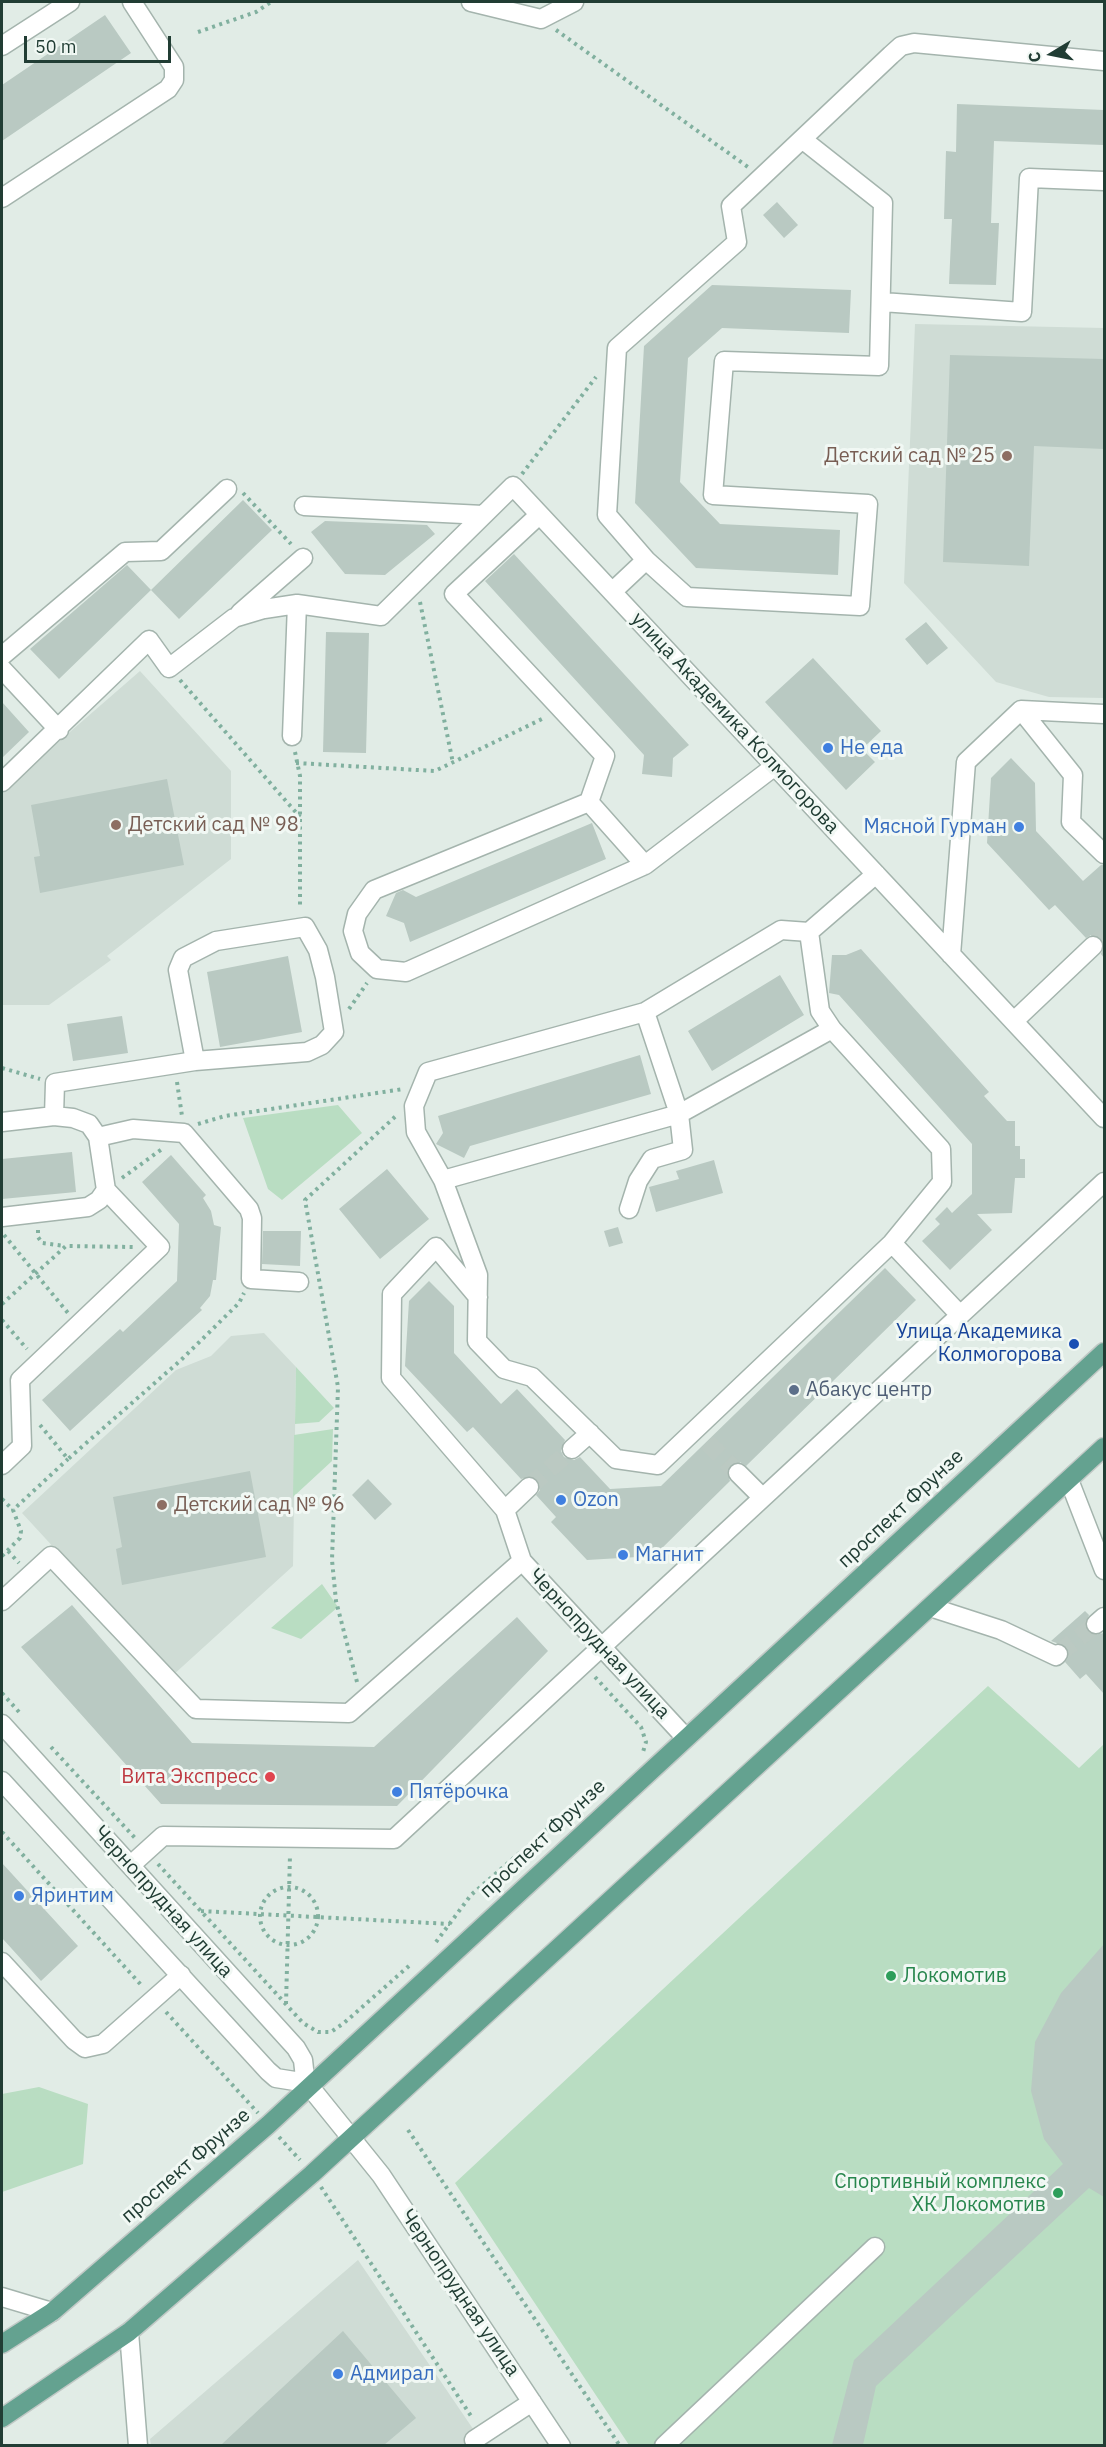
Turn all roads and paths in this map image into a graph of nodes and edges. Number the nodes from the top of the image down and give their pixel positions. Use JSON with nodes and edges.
{"nodes":[{"id":1,"x":70,"y":2,"type":"edge"},
{"id":2,"x":132,"y":2,"type":"edge"},
{"id":3,"x":271,"y":2,"type":"edge"},
{"id":4,"x":471,"y":2,"type":"edge"},
{"id":5,"x":574,"y":2,"type":"edge"},
{"id":6,"x":541,"y":19,"type":"junction"},
{"id":7,"x":198,"y":32,"type":"dead end"},
{"id":8,"x":2,"y":46,"type":"edge"},
{"id":9,"x":1104,"y":61,"type":"edge"},
{"id":10,"x":802,"y":138,"type":"junction"},
{"id":11,"x":762,"y":177,"type":"junction"},
{"id":12,"x":1104,"y":181,"type":"edge"},
{"id":13,"x":2,"y":198,"type":"edge"},
{"id":14,"x":882,"y":302,"type":"junction"},
{"id":15,"x":599,"y":373,"type":"dead end"},
{"id":16,"x":513,"y":486,"type":"junction"},
{"id":17,"x":227,"y":489,"type":"joint"},
{"id":18,"x":304,"y":506,"type":"dead end"},
{"id":19,"x":539,"y":514,"type":"junction"},
{"id":20,"x":483,"y":515,"type":"junction"},
{"id":21,"x":303,"y":558,"type":"joint"},
{"id":22,"x":646,"y":560,"type":"junction"},
{"id":23,"x":416,"y":581,"type":"junction"},
{"id":24,"x":612,"y":592,"type":"junction"},
{"id":25,"x":297,"y":604,"type":"junction"},
{"id":26,"x":234,"y":618,"type":"junction"},
{"id":27,"x":2,"y":656,"type":"edge"},
{"id":28,"x":169,"y":668,"type":"junction"},
{"id":29,"x":2,"y":669,"type":"edge"},
{"id":30,"x":562,"y":710,"type":"junction"},
{"id":31,"x":1021,"y":710,"type":"junction"},
{"id":32,"x":1104,"y":714,"type":"edge"},
{"id":33,"x":59,"y":730,"type":"junction"},
{"id":34,"x":292,"y":736,"type":"joint"},
{"id":35,"x":296,"y":763,"type":"junction"},
{"id":36,"x":453,"y":763,"type":"junction"},
{"id":37,"x":775,"y":766,"type":"junction"},
{"id":38,"x":2,"y":782,"type":"edge"},
{"id":39,"x":589,"y":802,"type":"junction"},
{"id":40,"x":300,"y":817,"type":"junction"},
{"id":41,"x":1104,"y":854,"type":"edge"},
{"id":42,"x":645,"y":865,"type":"junction"},
{"id":43,"x":876,"y":874,"type":"junction"},
{"id":44,"x":305,"y":927,"type":"junction"},
{"id":45,"x":809,"y":932,"type":"junction"},
{"id":46,"x":1093,"y":946,"type":"tunnel mouth"},
{"id":47,"x":951,"y":955,"type":"junction"},
{"id":48,"x":377,"y":969,"type":"junction"},
{"id":49,"x":645,"y":1012,"type":"junction"},
{"id":50,"x":1014,"y":1021,"type":"junction"},
{"id":51,"x":832,"y":1029,"type":"junction"},
{"id":52,"x":334,"y":1032,"type":"junction"},
{"id":53,"x":195,"y":1060,"type":"junction"},
{"id":54,"x":175,"y":1064,"type":"junction"},
{"id":55,"x":2,"y":1068,"type":"edge"},
{"id":56,"x":55,"y":1083,"type":"junction"},
{"id":57,"x":422,"y":1086,"type":"junction"},
{"id":58,"x":414,"y":1106,"type":"junction"},
{"id":59,"x":679,"y":1114,"type":"junction"},
{"id":60,"x":54,"y":1116,"type":"junction"},
{"id":61,"x":1104,"y":1118,"type":"edge"},
{"id":62,"x":2,"y":1122,"type":"edge"},
{"id":63,"x":184,"y":1133,"type":"junction"},
{"id":64,"x":98,"y":1137,"type":"junction"},
{"id":65,"x":443,"y":1180,"type":"junction"},
{"id":66,"x":1104,"y":1182,"type":"edge"},
{"id":67,"x":106,"y":1190,"type":"junction"},
{"id":68,"x":629,"y":1209,"type":"dead end"},
{"id":69,"x":37,"y":1212,"type":"junction"},
{"id":70,"x":2,"y":1216,"type":"edge"},
{"id":71,"x":2,"y":1232,"type":"edge"},
{"id":72,"x":892,"y":1243,"type":"junction"},
{"id":73,"x":66,"y":1246,"type":"junction"},
{"id":74,"x":160,"y":1247,"type":"junction"},
{"id":75,"x":36,"y":1273,"type":"junction"},
{"id":76,"x":251,"y":1279,"type":"junction"},
{"id":77,"x":299,"y":1282,"type":"dead end"},
{"id":78,"x":477,"y":1297,"type":"junction"},
{"id":79,"x":2,"y":1304,"type":"edge"},
{"id":80,"x":960,"y":1315,"type":"junction"},
{"id":81,"x":2,"y":1320,"type":"edge"},
{"id":82,"x":78,"y":1325,"type":"junction"},
{"id":83,"x":1104,"y":1352,"type":"edge"},
{"id":84,"x":39,"y":1363,"type":"junction"},
{"id":85,"x":21,"y":1400,"type":"junction"},
{"id":86,"x":590,"y":1433,"type":"junction"},
{"id":87,"x":1104,"y":1447,"type":"edge"},
{"id":88,"x":572,"y":1449,"type":"tunnel mouth"},
{"id":89,"x":68,"y":1459,"type":"junction"},
{"id":90,"x":2,"y":1465,"type":"edge"},
{"id":91,"x":738,"y":1473,"type":"tunnel mouth"},
{"id":92,"x":1069,"y":1480,"type":"junction"},
{"id":93,"x":529,"y":1487,"type":"tunnel mouth"},
{"id":94,"x":761,"y":1496,"type":"junction"},
{"id":95,"x":2,"y":1499,"type":"edge"},
{"id":96,"x":13,"y":1510,"type":"junction"},
{"id":97,"x":505,"y":1510,"type":"junction"},
{"id":98,"x":2,"y":1556,"type":"edge"},
{"id":99,"x":522,"y":1562,"type":"junction"},
{"id":100,"x":1104,"y":1570,"type":"edge"},
{"id":101,"x":2,"y":1600,"type":"edge"},
{"id":102,"x":930,"y":1607,"type":"junction"},
{"id":103,"x":601,"y":1646,"type":"junction"},
{"id":104,"x":1058,"y":1654,"type":"dead end"},
{"id":105,"x":583,"y":1663,"type":"junction"},
{"id":106,"x":2,"y":1693,"type":"edge"},
{"id":107,"x":370,"y":1695,"type":"junction"},
{"id":108,"x":26,"y":1719,"type":"dead end"},
{"id":109,"x":2,"y":1724,"type":"edge"},
{"id":110,"x":685,"y":1737,"type":"junction"},
{"id":111,"x":50,"y":1746,"type":"dead end"},
{"id":112,"x":642,"y":1757,"type":"dead end"},
{"id":113,"x":2,"y":1780,"type":"edge"},
{"id":114,"x":580,"y":1811,"type":"dead end"},
{"id":115,"x":291,"y":1838,"type":"junction"},
{"id":116,"x":146,"y":1851,"type":"junction"},
{"id":117,"x":131,"y":1865,"type":"junction"},
{"id":118,"x":289,"y":1887,"type":"junction"},
{"id":119,"x":200,"y":1911,"type":"junction"},
{"id":120,"x":260,"y":1914,"type":"junction"},
{"id":121,"x":289,"y":1915,"type":"junction"},
{"id":122,"x":318,"y":1917,"type":"junction"},
{"id":123,"x":450,"y":1924,"type":"junction"},
{"id":124,"x":287,"y":1945,"type":"junction"},
{"id":125,"x":428,"y":1950,"type":"dead end"},
{"id":126,"x":2,"y":1962,"type":"edge"},
{"id":127,"x":411,"y":1964,"type":"dead end"},
{"id":128,"x":181,"y":1975,"type":"junction"},
{"id":129,"x":286,"y":2004,"type":"junction"},
{"id":130,"x":310,"y":2087,"type":"junction"},
{"id":131,"x":408,"y":2130,"type":"dead end"},
{"id":132,"x":354,"y":2138,"type":"junction"},
{"id":133,"x":875,"y":2247,"type":"dead end"},
{"id":134,"x":2,"y":2297,"type":"edge"},
{"id":135,"x":52,"y":2312,"type":"junction"},
{"id":136,"x":129,"y":2332,"type":"junction"},
{"id":137,"x":2,"y":2344,"type":"edge"},
{"id":138,"x":532,"y":2402,"type":"junction"},
{"id":139,"x":2,"y":2418,"type":"edge"},
{"id":140,"x":474,"y":2440,"type":"dead end"},
{"id":141,"x":138,"y":2445,"type":"edge"},
{"id":142,"x":561,"y":2445,"type":"edge"},
{"id":143,"x":620,"y":2445,"type":"edge"},
{"id":144,"x":664,"y":2445,"type":"edge"}],
"edges":[{"from":1,"to":8,"type":"street"},
{"from":2,"to":13,"type":"street"},
{"from":3,"to":7,"type":"path"},
{"from":4,"to":6,"type":"street"},
{"from":5,"to":6,"type":"street"},
{"from":6,"to":11,"type":"path"},
{"from":9,"to":10,"type":"street"},
{"from":10,"to":11,"type":"street"},
{"from":10,"to":14,"type":"street"},
{"from":11,"to":22,"type":"street"},
{"from":12,"to":14,"type":"street"},
{"from":14,"to":22,"type":"street"},
{"from":15,"to":16,"type":"path"},
{"from":16,"to":19,"type":"street","name":"улица Академика Колмогорова"},
{"from":16,"to":20,"type":"street"},
{"from":17,"to":21,"type":"path"},
{"from":17,"to":27,"type":"street"},
{"from":18,"to":20,"type":"street"},
{"from":19,"to":24,"type":"street","name":"улица Академика Колмогорова"},
{"from":19,"to":30,"type":"street"},
{"from":20,"to":23,"type":"street"},
{"from":21,"to":26,"type":"street"},
{"from":22,"to":24,"type":"street"},
{"from":23,"to":25,"type":"street"},
{"from":23,"to":36,"type":"path"},
{"from":24,"to":37,"type":"street","name":"улица Академика Колмогорова"},
{"from":25,"to":26,"type":"street"},
{"from":25,"to":34,"type":"street"},
{"from":26,"to":28,"type":"street"},
{"from":28,"to":33,"type":"street"},
{"from":28,"to":40,"type":"path"},
{"from":29,"to":33,"type":"street"},
{"from":30,"to":36,"type":"path"},
{"from":30,"to":39,"type":"street"},
{"from":31,"to":32,"type":"street"},
{"from":31,"to":41,"type":"street"},
{"from":31,"to":47,"type":"street"},
{"from":33,"to":38,"type":"street"},
{"from":34,"to":35,"type":"path"},
{"from":35,"to":36,"type":"path"},
{"from":35,"to":40,"type":"path"},
{"from":37,"to":42,"type":"street"},
{"from":37,"to":43,"type":"street","name":"улица Академика Колмогорова"},
{"from":39,"to":42,"type":"street"},
{"from":39,"to":48,"type":"street"},
{"from":40,"to":44,"type":"path"},
{"from":42,"to":48,"type":"street"},
{"from":43,"to":45,"type":"street"},
{"from":43,"to":47,"type":"street","name":"улица Академика Колмогорова"},
{"from":44,"to":52,"type":"street"},
{"from":44,"to":53,"type":"street"},
{"from":45,"to":49,"type":"street"},
{"from":45,"to":51,"type":"street"},
{"from":46,"to":50,"type":"street"},
{"from":47,"to":50,"type":"street","name":"улица Академика Колмогорова"},
{"from":48,"to":52,"type":"path"},
{"from":49,"to":57,"type":"street"},
{"from":49,"to":59,"type":"street"},
{"from":50,"to":61,"type":"street","name":"улица Академика Колмогорова"},
{"from":51,"to":59,"type":"street"},
{"from":51,"to":72,"type":"street"},
{"from":52,"to":53,"type":"street"},
{"from":53,"to":54,"type":"street"},
{"from":54,"to":56,"type":"street"},
{"from":54,"to":63,"type":"path"},
{"from":55,"to":56,"type":"path"},
{"from":56,"to":60,"type":"street"},
{"from":57,"to":58,"type":"street"},
{"from":57,"to":63,"type":"path"},
{"from":58,"to":65,"type":"street"},
{"from":58,"to":107,"type":"path"},
{"from":59,"to":65,"type":"street"},
{"from":59,"to":68,"type":"street"},
{"from":60,"to":62,"type":"street"},
{"from":60,"to":64,"type":"street"},
{"from":63,"to":64,"type":"street"},
{"from":63,"to":67,"type":"path"},
{"from":63,"to":76,"type":"street"},
{"from":64,"to":67,"type":"street"},
{"from":65,"to":78,"type":"street"},
{"from":66,"to":80,"type":"street"},
{"from":67,"to":69,"type":"street"},
{"from":67,"to":74,"type":"street"},
{"from":69,"to":70,"type":"street"},
{"from":69,"to":73,"type":"path"},
{"from":71,"to":75,"type":"path"},
{"from":72,"to":80,"type":"street"},
{"from":72,"to":86,"type":"street"},
{"from":73,"to":74,"type":"path"},
{"from":73,"to":75,"type":"path"},
{"from":74,"to":82,"type":"street"},
{"from":75,"to":79,"type":"path"},
{"from":75,"to":82,"type":"path"},
{"from":76,"to":77,"type":"street"},
{"from":76,"to":89,"type":"path"},
{"from":78,"to":86,"type":"street"},
{"from":78,"to":97,"type":"street","name":"Чернопрудная улица"},
{"from":80,"to":94,"type":"street"},
{"from":81,"to":84,"type":"path"},
{"from":82,"to":84,"type":"street"},
{"from":83,"to":110,"type":"main road","name":"проспект Фрунзе"},
{"from":84,"to":85,"type":"street"},
{"from":85,"to":89,"type":"path"},
{"from":85,"to":90,"type":"street"},
{"from":86,"to":88,"type":"street"},
{"from":87,"to":92,"type":"main road"},
{"from":89,"to":96,"type":"path"},
{"from":91,"to":94,"type":"street"},
{"from":92,"to":100,"type":"street"},
{"from":92,"to":102,"type":"main road"},
{"from":93,"to":97,"type":"street"},
{"from":94,"to":103,"type":"street"},
{"from":95,"to":96,"type":"path"},
{"from":96,"to":98,"type":"path"},
{"from":97,"to":99,"type":"street","name":"Чернопрудная улица"},
{"from":99,"to":103,"type":"street","name":"Чернопрудная улица"},
{"from":99,"to":107,"type":"street"},
{"from":101,"to":107,"type":"street"},
{"from":102,"to":104,"type":"street"},
{"from":102,"to":132,"type":"main road"},
{"from":103,"to":105,"type":"street"},
{"from":103,"to":110,"type":"street","name":"Чернопрудная улица"},
{"from":105,"to":112,"type":"path"},
{"from":105,"to":115,"type":"street"},
{"from":106,"to":108,"type":"path"},
{"from":109,"to":117,"type":"street","name":"Чернопрудная улица"},
{"from":110,"to":130,"type":"main road","name":"проспект Фрунзе"},
{"from":111,"to":116,"type":"path"},
{"from":113,"to":128,"type":"street","name":"Чернопрудная улица"},
{"from":114,"to":123,"type":"path"},
{"from":115,"to":116,"type":"street"},
{"from":115,"to":118,"type":"path"},
{"from":116,"to":117,"type":"street"},
{"from":116,"to":119,"type":"path"},
{"from":117,"to":130,"type":"street","name":"Чернопрудная улица"},
{"from":118,"to":120,"type":"path"},
{"from":118,"to":121,"type":"path"},
{"from":118,"to":122,"type":"path"},
{"from":119,"to":120,"type":"path"},
{"from":119,"to":129,"type":"path"},
{"from":120,"to":121,"type":"path"},
{"from":120,"to":124,"type":"path"},
{"from":121,"to":122,"type":"path"},
{"from":121,"to":124,"type":"path"},
{"from":122,"to":123,"type":"path"},
{"from":122,"to":124,"type":"path"},
{"from":123,"to":125,"type":"path"},
{"from":124,"to":129,"type":"path"},
{"from":126,"to":128,"type":"street"},
{"from":127,"to":129,"type":"path"},
{"from":128,"to":130,"type":"street","name":"Чернопрудная улица"},
{"from":130,"to":132,"type":"street","name":"Чернопрудная улица"},
{"from":130,"to":135,"type":"main road","name":"проспект Фрунзе"},
{"from":131,"to":143,"type":"path"},
{"from":132,"to":136,"type":"main road"},
{"from":132,"to":138,"type":"street","name":"Чернопрудная улица"},
{"from":133,"to":144,"type":"street"},
{"from":134,"to":135,"type":"street"},
{"from":135,"to":137,"type":"main road","name":"проспект Фрунзе"},
{"from":136,"to":139,"type":"main road"},
{"from":136,"to":141,"type":"street"},
{"from":138,"to":140,"type":"street"},
{"from":138,"to":142,"type":"street","name":"Чернопрудная улица"}]}
